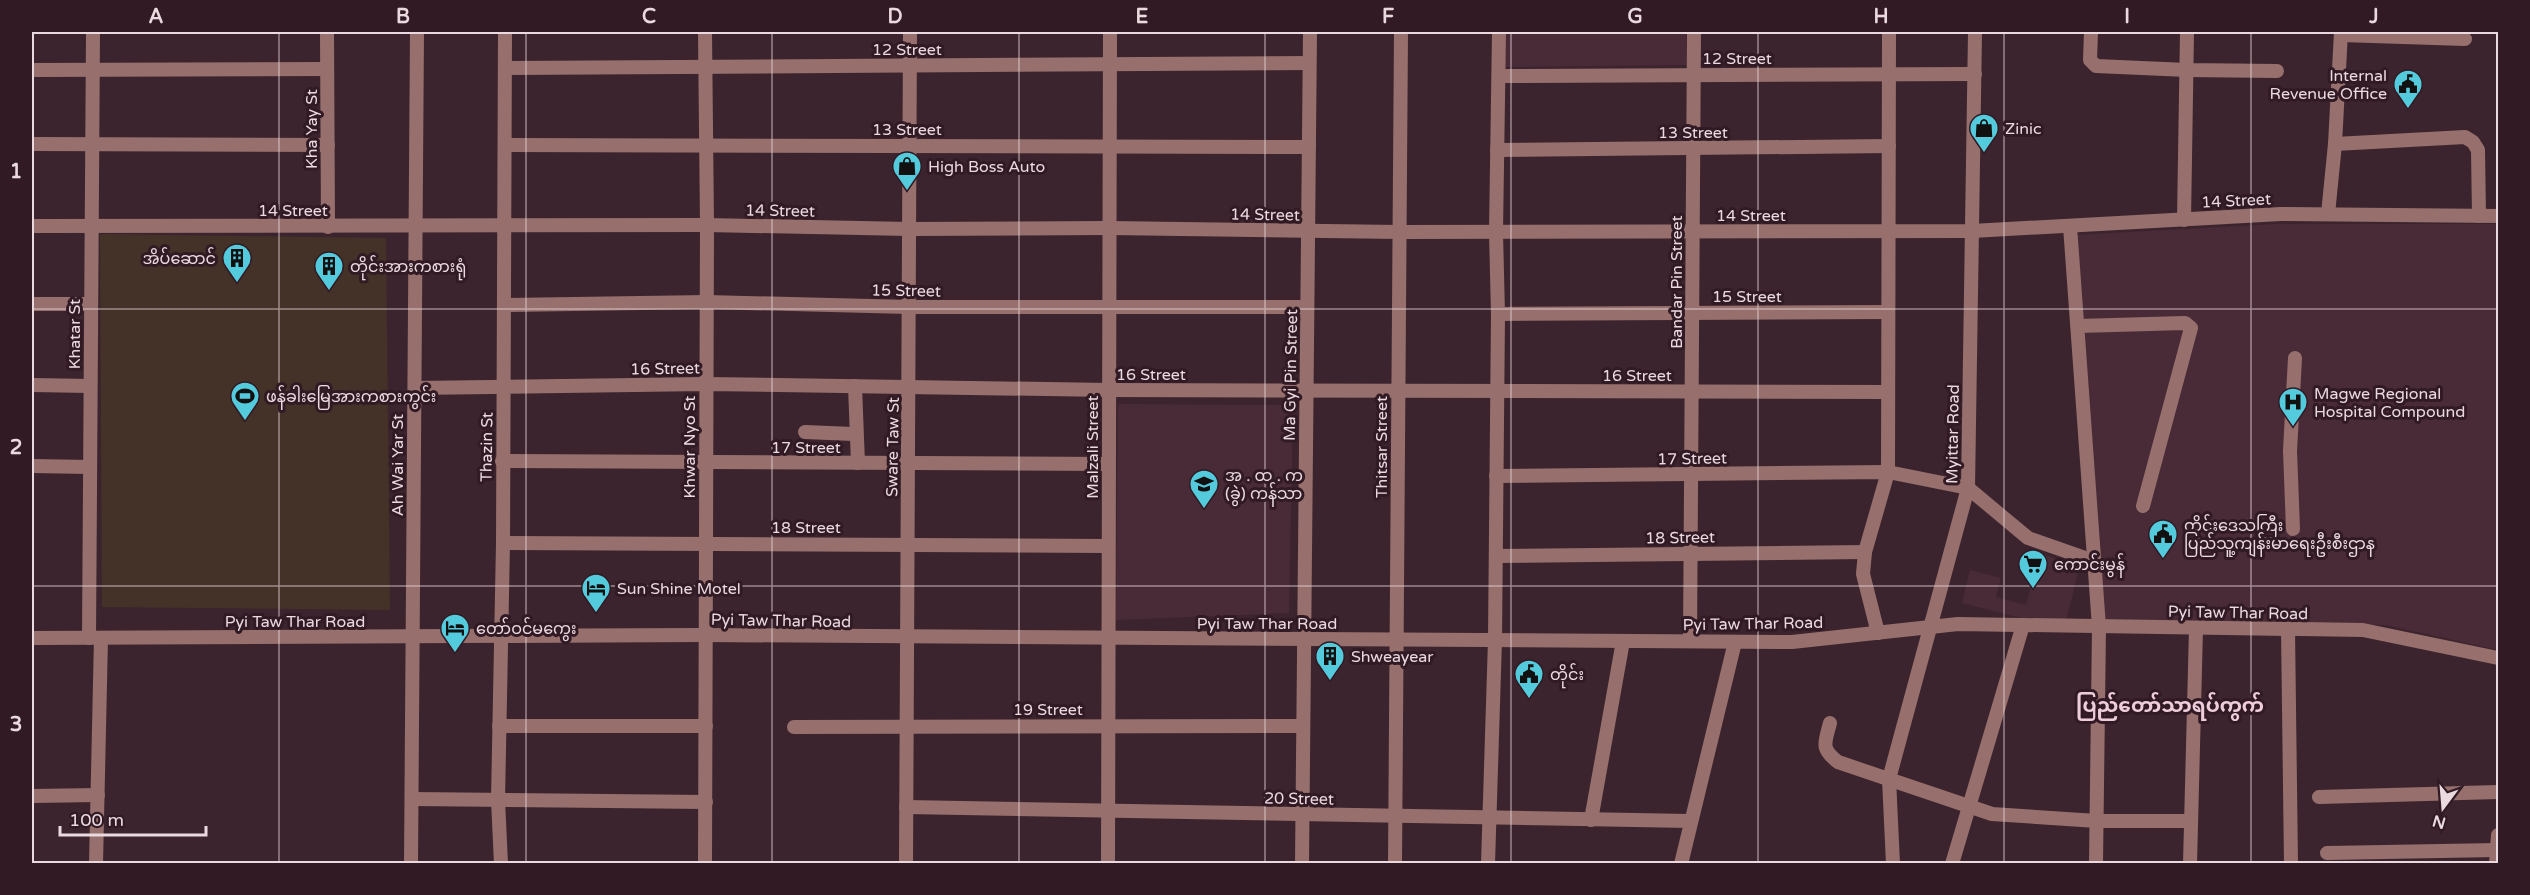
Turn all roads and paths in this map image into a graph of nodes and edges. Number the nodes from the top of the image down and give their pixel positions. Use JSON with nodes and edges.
{"nodes":[{"id":1,"x":93,"y":32,"type":"edge"},
{"id":2,"x":327,"y":32,"type":"edge"},
{"id":3,"x":417,"y":32,"type":"edge"},
{"id":4,"x":506,"y":32,"type":"edge"},
{"id":5,"x":705,"y":32,"type":"edge"},
{"id":6,"x":910,"y":32,"type":"edge"},
{"id":7,"x":1110,"y":32,"type":"edge"},
{"id":8,"x":1310,"y":32,"type":"edge"},
{"id":9,"x":1401,"y":32,"type":"edge"},
{"id":10,"x":1499,"y":32,"type":"edge"},
{"id":11,"x":1694,"y":32,"type":"edge"},
{"id":12,"x":1889,"y":32,"type":"edge"},
{"id":13,"x":1975,"y":32,"type":"edge"},
{"id":14,"x":2091,"y":32,"type":"edge"},
{"id":15,"x":2187,"y":32,"type":"edge"},
{"id":16,"x":2341,"y":33,"type":"edge"},
{"id":17,"x":2465,"y":39,"type":"dead end"},
{"id":18,"x":1310,"y":63,"type":"junction"},
{"id":19,"x":1110,"y":64,"type":"junction"},
{"id":20,"x":910,"y":65,"type":"junction"},
{"id":21,"x":706,"y":66,"type":"junction"},
{"id":22,"x":506,"y":68,"type":"junction"},
{"id":23,"x":327,"y":69,"type":"junction"},
{"id":24,"x":32,"y":70,"type":"edge"},
{"id":25,"x":2187,"y":70,"type":"junction"},
{"id":26,"x":93,"y":71,"type":"junction"},
{"id":27,"x":2277,"y":71,"type":"dead end"},
{"id":28,"x":1889,"y":74,"type":"junction"},
{"id":29,"x":1975,"y":74,"type":"junction"},
{"id":30,"x":1694,"y":75,"type":"junction"},
{"id":31,"x":1499,"y":76,"type":"junction"},
{"id":32,"x":32,"y":144,"type":"edge"},
{"id":33,"x":92,"y":144,"type":"junction"},
{"id":34,"x":328,"y":144,"type":"junction"},
{"id":35,"x":2335,"y":144,"type":"junction"},
{"id":36,"x":506,"y":145,"type":"junction"},
{"id":37,"x":706,"y":146,"type":"junction"},
{"id":38,"x":910,"y":146,"type":"junction"},
{"id":39,"x":1109,"y":146,"type":"junction"},
{"id":40,"x":1309,"y":147,"type":"junction"},
{"id":41,"x":1889,"y":147,"type":"junction"},
{"id":42,"x":1694,"y":149,"type":"junction"},
{"id":43,"x":1497,"y":150,"type":"junction"},
{"id":44,"x":2328,"y":214,"type":"junction"},
{"id":45,"x":2479,"y":216,"type":"junction"},
{"id":46,"x":2499,"y":216,"type":"edge"},
{"id":47,"x":2184,"y":220,"type":"junction"},
{"id":48,"x":707,"y":225,"type":"junction"},
{"id":49,"x":32,"y":226,"type":"edge"},
{"id":50,"x":328,"y":226,"type":"junction"},
{"id":51,"x":416,"y":226,"type":"junction"},
{"id":52,"x":504,"y":226,"type":"junction"},
{"id":53,"x":2070,"y":226,"type":"junction"},
{"id":54,"x":91,"y":227,"type":"junction"},
{"id":55,"x":1109,"y":228,"type":"junction"},
{"id":56,"x":909,"y":229,"type":"junction"},
{"id":57,"x":1308,"y":231,"type":"junction"},
{"id":58,"x":1972,"y":231,"type":"junction"},
{"id":59,"x":1399,"y":232,"type":"junction"},
{"id":60,"x":1496,"y":232,"type":"junction"},
{"id":61,"x":1693,"y":232,"type":"junction"},
{"id":62,"x":1888,"y":232,"type":"junction"},
{"id":63,"x":707,"y":302,"type":"junction"},
{"id":64,"x":32,"y":304,"type":"edge"},
{"id":65,"x":91,"y":304,"type":"junction"},
{"id":66,"x":504,"y":305,"type":"junction"},
{"id":67,"x":909,"y":307,"type":"junction"},
{"id":68,"x":1109,"y":307,"type":"junction"},
{"id":69,"x":1307,"y":307,"type":"junction"},
{"id":70,"x":1888,"y":312,"type":"junction"},
{"id":71,"x":1693,"y":313,"type":"junction"},
{"id":72,"x":1498,"y":314,"type":"junction"},
{"id":73,"x":2079,"y":326,"type":"junction"},
{"id":74,"x":2295,"y":358,"type":"dead end"},
{"id":75,"x":706,"y":384,"type":"junction"},
{"id":76,"x":32,"y":385,"type":"edge"},
{"id":77,"x":90,"y":386,"type":"junction"},
{"id":78,"x":855,"y":386,"type":"junction"},
{"id":79,"x":504,"y":387,"type":"junction"},
{"id":80,"x":909,"y":387,"type":"junction"},
{"id":81,"x":415,"y":388,"type":"junction"},
{"id":82,"x":1109,"y":390,"type":"junction"},
{"id":83,"x":1306,"y":391,"type":"junction"},
{"id":84,"x":1398,"y":391,"type":"junction"},
{"id":85,"x":1497,"y":391,"type":"junction"},
{"id":86,"x":1692,"y":392,"type":"junction"},
{"id":87,"x":1888,"y":392,"type":"junction"},
{"id":88,"x":805,"y":432,"type":"dead end"},
{"id":89,"x":857,"y":438,"type":"junction"},
{"id":90,"x":502,"y":461,"type":"junction"},
{"id":91,"x":705,"y":463,"type":"junction"},
{"id":92,"x":858,"y":463,"type":"junction"},
{"id":93,"x":908,"y":464,"type":"junction"},
{"id":94,"x":1109,"y":464,"type":"junction"},
{"id":95,"x":32,"y":466,"type":"edge"},
{"id":96,"x":90,"y":467,"type":"junction"},
{"id":97,"x":1888,"y":472,"type":"junction"},
{"id":98,"x":1691,"y":474,"type":"junction"},
{"id":99,"x":1496,"y":476,"type":"junction"},
{"id":100,"x":1968,"y":488,"type":"junction"},
{"id":101,"x":2143,"y":506,"type":"dead end"},
{"id":102,"x":2293,"y":529,"type":"dead end"},
{"id":103,"x":503,"y":543,"type":"junction"},
{"id":104,"x":706,"y":544,"type":"junction"},
{"id":105,"x":908,"y":544,"type":"junction"},
{"id":106,"x":1108,"y":546,"type":"junction"},
{"id":107,"x":1865,"y":552,"type":"junction"},
{"id":108,"x":1690,"y":553,"type":"junction"},
{"id":109,"x":1496,"y":556,"type":"junction"},
{"id":110,"x":2094,"y":561,"type":"junction"},
{"id":111,"x":1930,"y":625,"type":"junction"},
{"id":112,"x":2024,"y":625,"type":"junction"},
{"id":113,"x":2099,"y":627,"type":"junction"},
{"id":114,"x":2196,"y":629,"type":"junction"},
{"id":115,"x":2288,"y":629,"type":"junction"},
{"id":116,"x":1878,"y":633,"type":"junction"},
{"id":117,"x":704,"y":635,"type":"junction"},
{"id":118,"x":501,"y":636,"type":"junction"},
{"id":119,"x":413,"y":637,"type":"junction"},
{"id":120,"x":32,"y":638,"type":"edge"},
{"id":121,"x":95,"y":638,"type":"junction"},
{"id":122,"x":907,"y":638,"type":"junction"},
{"id":123,"x":1108,"y":639,"type":"junction"},
{"id":124,"x":1304,"y":639,"type":"junction"},
{"id":125,"x":1396,"y":640,"type":"junction"},
{"id":126,"x":1495,"y":640,"type":"junction"},
{"id":127,"x":1623,"y":641,"type":"junction"},
{"id":128,"x":1690,"y":641,"type":"junction"},
{"id":129,"x":1735,"y":642,"type":"junction"},
{"id":130,"x":2499,"y":658,"type":"edge"},
{"id":131,"x":1830,"y":723,"type":"dead end"},
{"id":132,"x":499,"y":726,"type":"junction"},
{"id":133,"x":706,"y":726,"type":"junction"},
{"id":134,"x":907,"y":726,"type":"junction"},
{"id":135,"x":1108,"y":726,"type":"junction"},
{"id":136,"x":1303,"y":726,"type":"junction"},
{"id":137,"x":794,"y":727,"type":"dead end"},
{"id":138,"x":1890,"y":779,"type":"junction"},
{"id":139,"x":2499,"y":792,"type":"edge"},
{"id":140,"x":98,"y":795,"type":"junction"},
{"id":141,"x":32,"y":796,"type":"edge"},
{"id":142,"x":2319,"y":797,"type":"dead end"},
{"id":143,"x":412,"y":799,"type":"junction"},
{"id":144,"x":498,"y":800,"type":"junction"},
{"id":145,"x":706,"y":801,"type":"junction"},
{"id":146,"x":906,"y":807,"type":"junction"},
{"id":147,"x":1969,"y":807,"type":"junction"},
{"id":148,"x":1108,"y":811,"type":"junction"},
{"id":149,"x":1302,"y":814,"type":"junction"},
{"id":150,"x":1395,"y":816,"type":"junction"},
{"id":151,"x":1489,"y":818,"type":"junction"},
{"id":152,"x":1591,"y":820,"type":"junction"},
{"id":153,"x":1690,"y":821,"type":"junction"},
{"id":154,"x":2097,"y":821,"type":"junction"},
{"id":155,"x":2190,"y":821,"type":"junction"},
{"id":156,"x":2499,"y":835,"type":"edge"},
{"id":157,"x":2327,"y":853,"type":"dead end"},
{"id":158,"x":2497,"y":857,"type":"edge"},
{"id":159,"x":96,"y":864,"type":"edge"},
{"id":160,"x":411,"y":864,"type":"edge"},
{"id":161,"x":501,"y":864,"type":"edge"},
{"id":162,"x":705,"y":864,"type":"edge"},
{"id":163,"x":906,"y":864,"type":"edge"},
{"id":164,"x":1108,"y":864,"type":"edge"},
{"id":165,"x":1302,"y":864,"type":"edge"},
{"id":166,"x":1395,"y":864,"type":"edge"},
{"id":167,"x":1488,"y":864,"type":"edge"},
{"id":168,"x":1681,"y":864,"type":"edge"},
{"id":169,"x":1893,"y":864,"type":"edge"},
{"id":170,"x":1952,"y":864,"type":"edge"},
{"id":171,"x":2097,"y":864,"type":"edge"},
{"id":172,"x":2190,"y":864,"type":"edge"},
{"id":173,"x":2290,"y":864,"type":"edge"}],
"edges":[{"from":1,"to":26,"type":"street","name":"Khatar St"},
{"from":2,"to":23,"type":"street","name":"Kha Yay St"},
{"from":3,"to":51,"type":"street","name":"Ah Wai Yar St"},
{"from":4,"to":22,"type":"street","name":"Thazin St"},
{"from":5,"to":21,"type":"street","name":"Khwar Nyo St"},
{"from":6,"to":20,"type":"street","name":"Sware Taw St"},
{"from":7,"to":19,"type":"street","name":"Malzali Street"},
{"from":8,"to":18,"type":"street","name":"Ma Gyi Pin Street"},
{"from":9,"to":59,"type":"street","name":"Thitsar Street"},
{"from":10,"to":31,"type":"street"},
{"from":11,"to":30,"type":"street","name":"Bandar Pin Street"},
{"from":12,"to":28,"type":"street"},
{"from":13,"to":29,"type":"street","name":"Myittar Road"},
{"from":14,"to":25,"type":"street"},
{"from":15,"to":25,"type":"street"},
{"from":16,"to":17,"type":"street"},
{"from":16,"to":35,"type":"street"},
{"from":18,"to":19,"type":"street","name":"12 Street"},
{"from":18,"to":40,"type":"street","name":"Ma Gyi Pin Street"},
{"from":19,"to":20,"type":"street","name":"12 Street"},
{"from":19,"to":39,"type":"street","name":"Malzali Street"},
{"from":20,"to":21,"type":"street","name":"12 Street"},
{"from":20,"to":38,"type":"street","name":"Sware Taw St"},
{"from":21,"to":22,"type":"street","name":"12 Street"},
{"from":21,"to":37,"type":"street","name":"Khwar Nyo St"},
{"from":22,"to":36,"type":"street","name":"Thazin St"},
{"from":23,"to":26,"type":"street"},
{"from":23,"to":34,"type":"street","name":"Kha Yay St"},
{"from":24,"to":26,"type":"street"},
{"from":25,"to":27,"type":"street"},
{"from":25,"to":47,"type":"street"},
{"from":26,"to":33,"type":"street","name":"Khatar St"},
{"from":28,"to":29,"type":"street","name":"12 Street"},
{"from":28,"to":30,"type":"street","name":"12 Street"},
{"from":28,"to":41,"type":"street"},
{"from":29,"to":58,"type":"street","name":"Myittar Road"},
{"from":30,"to":31,"type":"street","name":"12 Street"},
{"from":30,"to":42,"type":"street","name":"Bandar Pin Street"},
{"from":31,"to":43,"type":"street"},
{"from":32,"to":33,"type":"street"},
{"from":33,"to":34,"type":"street"},
{"from":33,"to":54,"type":"street","name":"Khatar St"},
{"from":34,"to":50,"type":"street","name":"Kha Yay St"},
{"from":35,"to":44,"type":"street"},
{"from":35,"to":45,"type":"street"},
{"from":36,"to":37,"type":"street","name":"13 Street"},
{"from":36,"to":52,"type":"street","name":"Thazin St"},
{"from":37,"to":38,"type":"street","name":"13 Street"},
{"from":37,"to":48,"type":"street","name":"Khwar Nyo St"},
{"from":38,"to":39,"type":"street","name":"13 Street"},
{"from":38,"to":56,"type":"street","name":"Sware Taw St"},
{"from":39,"to":40,"type":"street","name":"13 Street"},
{"from":39,"to":55,"type":"street","name":"Malzali Street"},
{"from":40,"to":57,"type":"street","name":"Ma Gyi Pin Street"},
{"from":41,"to":42,"type":"street","name":"13 Street"},
{"from":41,"to":62,"type":"street"},
{"from":42,"to":43,"type":"street","name":"13 Street"},
{"from":42,"to":61,"type":"street","name":"Bandar Pin Street"},
{"from":43,"to":60,"type":"street"},
{"from":44,"to":45,"type":"street","name":"14 Street"},
{"from":44,"to":47,"type":"street","name":"14 Street"},
{"from":45,"to":46,"type":"street","name":"14 Street"},
{"from":47,"to":53,"type":"street","name":"14 Street"},
{"from":48,"to":52,"type":"street","name":"14 Street"},
{"from":48,"to":56,"type":"street","name":"14 Street"},
{"from":48,"to":63,"type":"street","name":"Khwar Nyo St"},
{"from":49,"to":54,"type":"street","name":"14 Street"},
{"from":50,"to":51,"type":"street","name":"14 Street"},
{"from":50,"to":54,"type":"street","name":"14 Street"},
{"from":51,"to":52,"type":"street","name":"14 Street"},
{"from":51,"to":81,"type":"street","name":"Ah Wai Yar St"},
{"from":52,"to":66,"type":"street","name":"Thazin St"},
{"from":53,"to":58,"type":"street","name":"14 Street"},
{"from":53,"to":73,"type":"street"},
{"from":54,"to":65,"type":"street","name":"Khatar St"},
{"from":55,"to":56,"type":"street","name":"14 Street"},
{"from":55,"to":57,"type":"street","name":"14 Street"},
{"from":55,"to":68,"type":"street","name":"Malzali Street"},
{"from":56,"to":67,"type":"street","name":"Sware Taw St"},
{"from":57,"to":59,"type":"street","name":"14 Street"},
{"from":57,"to":69,"type":"street","name":"Ma Gyi Pin Street"},
{"from":58,"to":62,"type":"street","name":"14 Street"},
{"from":58,"to":100,"type":"street","name":"Myittar Road"},
{"from":59,"to":60,"type":"street","name":"14 Street"},
{"from":59,"to":84,"type":"street","name":"Thitsar Street"},
{"from":60,"to":61,"type":"street","name":"14 Street"},
{"from":60,"to":72,"type":"street"},
{"from":61,"to":62,"type":"street","name":"14 Street"},
{"from":61,"to":71,"type":"street","name":"Bandar Pin Street"},
{"from":62,"to":70,"type":"street"},
{"from":63,"to":66,"type":"street","name":"15 Street"},
{"from":63,"to":67,"type":"street","name":"15 Street"},
{"from":63,"to":75,"type":"street","name":"Khwar Nyo St"},
{"from":64,"to":65,"type":"street"},
{"from":65,"to":77,"type":"street","name":"Khatar St"},
{"from":66,"to":79,"type":"street","name":"Thazin St"},
{"from":67,"to":68,"type":"street","name":"15 Street"},
{"from":67,"to":80,"type":"street","name":"Sware Taw St"},
{"from":68,"to":69,"type":"street","name":"15 Street"},
{"from":68,"to":82,"type":"street","name":"Malzali Street"},
{"from":69,"to":83,"type":"street","name":"Ma Gyi Pin Street"},
{"from":70,"to":71,"type":"street","name":"15 Street"},
{"from":70,"to":87,"type":"street"},
{"from":71,"to":72,"type":"street","name":"15 Street"},
{"from":71,"to":86,"type":"street","name":"Bandar Pin Street"},
{"from":72,"to":85,"type":"street"},
{"from":73,"to":101,"type":"street"},
{"from":73,"to":110,"type":"street"},
{"from":74,"to":102,"type":"street"},
{"from":75,"to":78,"type":"street","name":"16 Street"},
{"from":75,"to":79,"type":"street","name":"16 Street"},
{"from":75,"to":91,"type":"street","name":"Khwar Nyo St"},
{"from":76,"to":77,"type":"street"},
{"from":77,"to":96,"type":"street","name":"Khatar St"},
{"from":78,"to":80,"type":"street","name":"16 Street"},
{"from":78,"to":89,"type":"street"},
{"from":79,"to":81,"type":"street","name":"16 Street"},
{"from":79,"to":90,"type":"street","name":"Thazin St"},
{"from":80,"to":82,"type":"street","name":"16 Street"},
{"from":80,"to":93,"type":"street","name":"Sware Taw St"},
{"from":81,"to":119,"type":"street","name":"Ah Wai Yar St"},
{"from":82,"to":83,"type":"street","name":"16 Street"},
{"from":82,"to":94,"type":"street","name":"Malzali Street"},
{"from":83,"to":84,"type":"street","name":"16 Street"},
{"from":83,"to":124,"type":"street","name":"Ma Gyi Pin Street"},
{"from":84,"to":85,"type":"street","name":"16 Street"},
{"from":84,"to":125,"type":"street","name":"Thitsar Street"},
{"from":85,"to":86,"type":"street","name":"16 Street"},
{"from":85,"to":99,"type":"street"},
{"from":86,"to":87,"type":"street","name":"16 Street"},
{"from":86,"to":98,"type":"street","name":"Bandar Pin Street"},
{"from":87,"to":97,"type":"street"},
{"from":88,"to":89,"type":"street"},
{"from":89,"to":92,"type":"street"},
{"from":90,"to":91,"type":"street","name":"17 Street"},
{"from":90,"to":103,"type":"street","name":"Thazin St"},
{"from":91,"to":92,"type":"street","name":"17 Street"},
{"from":91,"to":104,"type":"street","name":"Khwar Nyo St"},
{"from":92,"to":93,"type":"street","name":"17 Street"},
{"from":93,"to":94,"type":"street","name":"17 Street"},
{"from":93,"to":105,"type":"street","name":"Sware Taw St"},
{"from":94,"to":106,"type":"street","name":"Malzali Street"},
{"from":95,"to":96,"type":"street"},
{"from":96,"to":121,"type":"street","name":"Khatar St"},
{"from":97,"to":98,"type":"street","name":"17 Street"},
{"from":97,"to":100,"type":"street","name":"17 Street"},
{"from":97,"to":107,"type":"street"},
{"from":98,"to":99,"type":"street","name":"17 Street"},
{"from":98,"to":108,"type":"street","name":"Bandar Pin Street"},
{"from":99,"to":109,"type":"street"},
{"from":100,"to":110,"type":"street"},
{"from":100,"to":111,"type":"street","name":"Myittar Road"},
{"from":103,"to":104,"type":"street","name":"18 Street"},
{"from":103,"to":118,"type":"street","name":"Thazin St"},
{"from":104,"to":105,"type":"street","name":"18 Street"},
{"from":104,"to":117,"type":"street","name":"Khwar Nyo St"},
{"from":105,"to":106,"type":"street","name":"18 Street"},
{"from":105,"to":122,"type":"street","name":"Sware Taw St"},
{"from":106,"to":123,"type":"street","name":"Malzali Street"},
{"from":107,"to":108,"type":"street","name":"18 Street"},
{"from":107,"to":116,"type":"street"},
{"from":108,"to":109,"type":"street","name":"18 Street"},
{"from":108,"to":128,"type":"street","name":"Bandar Pin Street"},
{"from":109,"to":126,"type":"street"},
{"from":110,"to":113,"type":"street"},
{"from":111,"to":112,"type":"street","name":"Pyi Taw Thar Road"},
{"from":111,"to":116,"type":"street","name":"Pyi Taw Thar Road"},
{"from":111,"to":138,"type":"street","name":"Myittar Road"},
{"from":112,"to":113,"type":"street","name":"Pyi Taw Thar Road"},
{"from":112,"to":147,"type":"street"},
{"from":113,"to":114,"type":"street","name":"Pyi Taw Thar Road"},
{"from":113,"to":154,"type":"street"},
{"from":114,"to":115,"type":"street","name":"Pyi Taw Thar Road"},
{"from":114,"to":155,"type":"street"},
{"from":115,"to":130,"type":"street","name":"Pyi Taw Thar Road"},
{"from":115,"to":173,"type":"street"},
{"from":116,"to":129,"type":"street","name":"Pyi Taw Thar Road"},
{"from":117,"to":118,"type":"street","name":"Pyi Taw Thar Road"},
{"from":117,"to":122,"type":"street","name":"Pyi Taw Thar Road"},
{"from":117,"to":133,"type":"street","name":"Khwar Nyo St"},
{"from":118,"to":119,"type":"street","name":"Pyi Taw Thar Road"},
{"from":118,"to":132,"type":"street","name":"Thazin St"},
{"from":119,"to":121,"type":"street","name":"Pyi Taw Thar Road"},
{"from":119,"to":143,"type":"street","name":"Ah Wai Yar St"},
{"from":120,"to":121,"type":"street","name":"Pyi Taw Thar Road"},
{"from":121,"to":140,"type":"street","name":"Khatar St"},
{"from":122,"to":123,"type":"street","name":"Pyi Taw Thar Road"},
{"from":122,"to":134,"type":"street","name":"Sware Taw St"},
{"from":123,"to":124,"type":"street","name":"Pyi Taw Thar Road"},
{"from":123,"to":135,"type":"street","name":"Malzali Street"},
{"from":124,"to":125,"type":"street","name":"Pyi Taw Thar Road"},
{"from":124,"to":136,"type":"street","name":"Ma Gyi Pin Street"},
{"from":125,"to":126,"type":"street","name":"Pyi Taw Thar Road"},
{"from":125,"to":150,"type":"street","name":"Thitsar Street"},
{"from":126,"to":127,"type":"street","name":"Pyi Taw Thar Road"},
{"from":126,"to":151,"type":"street"},
{"from":127,"to":128,"type":"street","name":"Pyi Taw Thar Road"},
{"from":127,"to":152,"type":"street"},
{"from":128,"to":129,"type":"street","name":"Pyi Taw Thar Road"},
{"from":129,"to":153,"type":"street"},
{"from":131,"to":138,"type":"street"},
{"from":132,"to":133,"type":"street"},
{"from":132,"to":144,"type":"street","name":"Thazin St"},
{"from":133,"to":145,"type":"street","name":"Khwar Nyo St"},
{"from":134,"to":135,"type":"street","name":"19 Street"},
{"from":134,"to":137,"type":"street","name":"19 Street"},
{"from":134,"to":146,"type":"street","name":"Sware Taw St"},
{"from":135,"to":136,"type":"street","name":"19 Street"},
{"from":135,"to":148,"type":"street","name":"Malzali Street"},
{"from":136,"to":149,"type":"street","name":"Ma Gyi Pin Street"},
{"from":138,"to":147,"type":"street"},
{"from":138,"to":169,"type":"street","name":"Myittar Road"},
{"from":139,"to":142,"type":"street"},
{"from":140,"to":141,"type":"street"},
{"from":140,"to":159,"type":"street","name":"Khatar St"},
{"from":143,"to":144,"type":"street"},
{"from":143,"to":160,"type":"street","name":"Ah Wai Yar St"},
{"from":144,"to":145,"type":"street"},
{"from":144,"to":161,"type":"street","name":"Thazin St"},
{"from":145,"to":162,"type":"street","name":"Khwar Nyo St"},
{"from":146,"to":148,"type":"street","name":"20 Street"},
{"from":146,"to":163,"type":"street","name":"Sware Taw St"},
{"from":147,"to":154,"type":"street"},
{"from":147,"to":170,"type":"street"},
{"from":148,"to":149,"type":"street","name":"20 Street"},
{"from":148,"to":164,"type":"street","name":"Malzali Street"},
{"from":149,"to":150,"type":"street","name":"20 Street"},
{"from":149,"to":165,"type":"street","name":"Ma Gyi Pin Street"},
{"from":150,"to":151,"type":"street","name":"20 Street"},
{"from":150,"to":166,"type":"street","name":"Thitsar Street"},
{"from":151,"to":152,"type":"street","name":"20 Street"},
{"from":151,"to":167,"type":"street"},
{"from":152,"to":153,"type":"street","name":"20 Street"},
{"from":153,"to":168,"type":"street"},
{"from":154,"to":155,"type":"street"},
{"from":154,"to":171,"type":"street"},
{"from":155,"to":172,"type":"street"},
{"from":156,"to":158,"type":"street"},
{"from":157,"to":158,"type":"street"}]}
